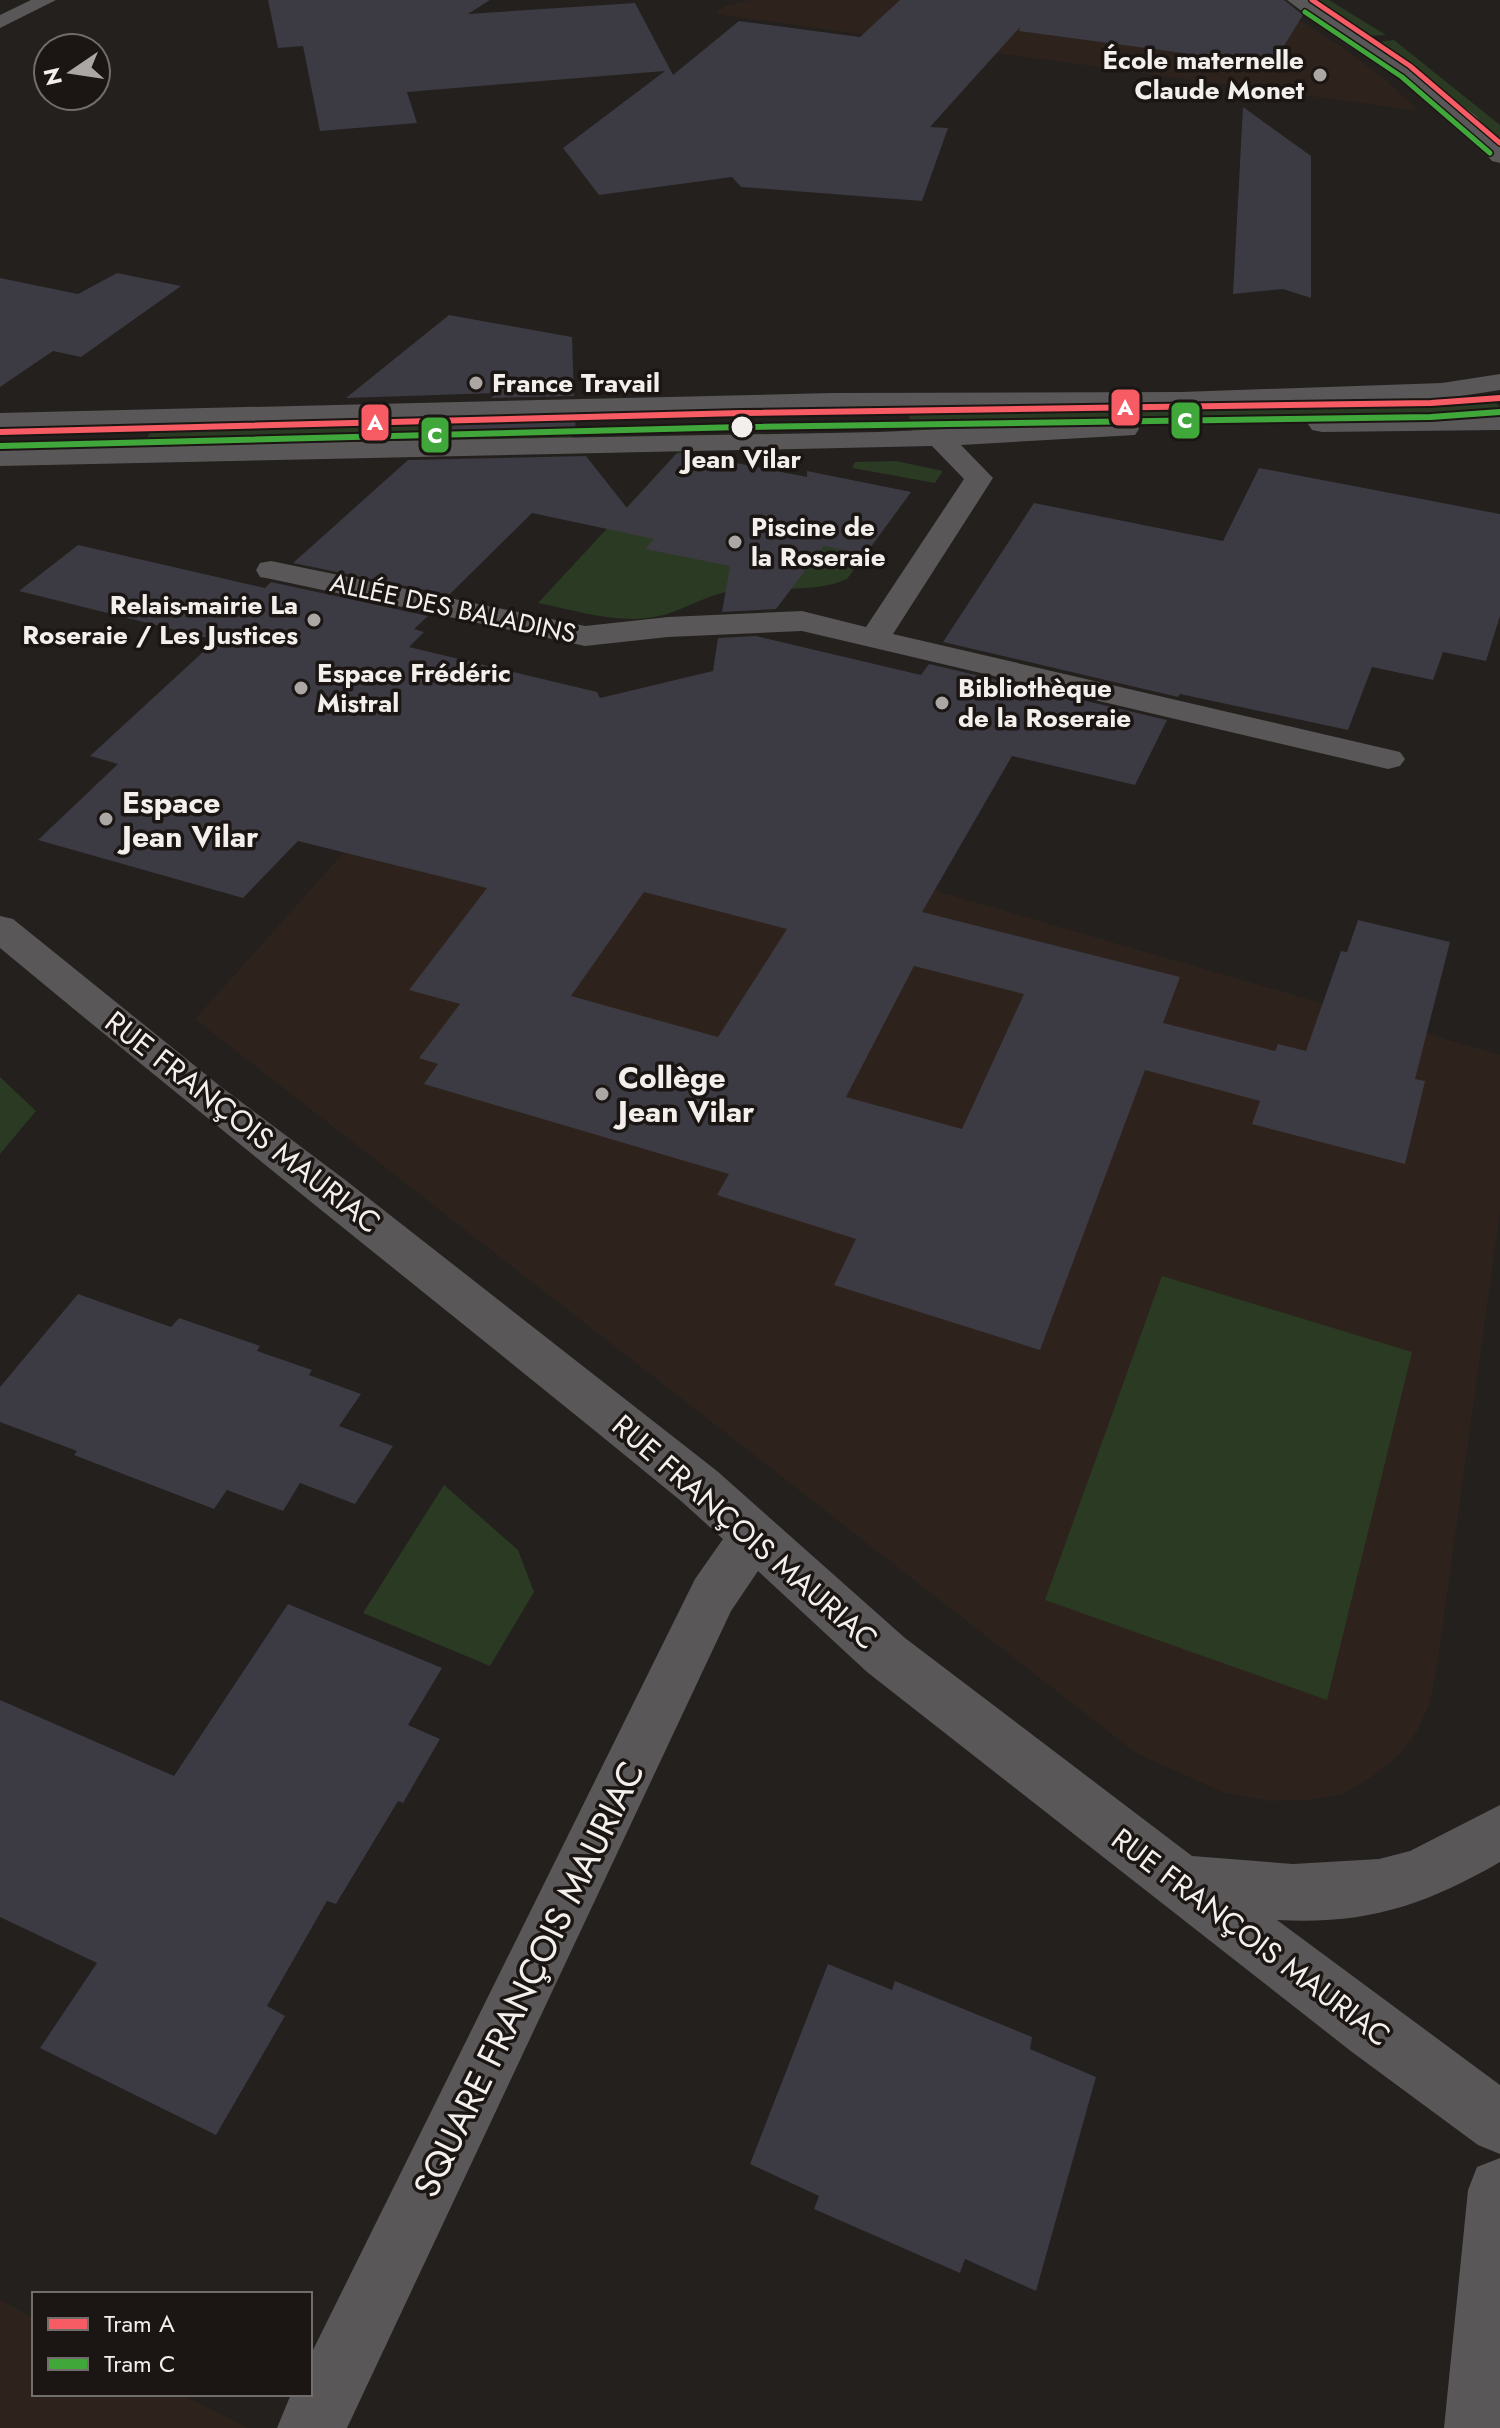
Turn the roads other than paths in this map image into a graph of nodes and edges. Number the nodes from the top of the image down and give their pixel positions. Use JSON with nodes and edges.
{"nodes":[{"id":1,"x":46,"y":0,"type":"edge"},
{"id":2,"x":1297,"y":0,"type":"edge"},
{"id":3,"x":0,"y":22,"type":"edge"},
{"id":4,"x":1500,"y":156,"type":"edge"},
{"id":5,"x":1500,"y":382,"type":"edge"},
{"id":6,"x":1500,"y":422,"type":"edge"},
{"id":7,"x":1298,"y":425,"type":"dead end"},
{"id":8,"x":1204,"y":426,"type":"dead end"},
{"id":9,"x":3,"y":427,"type":"edge"},
{"id":10,"x":946,"y":446,"type":"dead end"},
{"id":11,"x":0,"y":457,"type":"edge"},
{"id":12,"x":271,"y":570,"type":"dead end"},
{"id":13,"x":874,"y":639,"type":"junction"},
{"id":14,"x":1388,"y":759,"type":"dead end"},
{"id":15,"x":0,"y":928,"type":"edge"},
{"id":16,"x":754,"y":1535,"type":"junction"},
{"id":17,"x":1500,"y":1832,"type":"edge"},
{"id":18,"x":1179,"y":1883,"type":"junction"},
{"id":19,"x":1500,"y":2123,"type":"edge"},
{"id":20,"x":1500,"y":2190,"type":"edge"},
{"id":21,"x":311,"y":2428,"type":"edge"},
{"id":22,"x":1478,"y":2428,"type":"edge"}],
"edges":[{"from":1,"to":3,"type":"street"},
{"from":2,"to":4,"type":"street"},
{"from":5,"to":9,"type":"street"},
{"from":6,"to":7,"type":"street"},
{"from":8,"to":11,"type":"street"},
{"from":10,"to":13,"type":"street"},
{"from":12,"to":13,"type":"street","name":"ALLÉE DES BALADINS"},
{"from":13,"to":14,"type":"street","name":"ALLÉE DES BALADINS"},
{"from":15,"to":16,"type":"street","name":"RUE FRANÇOIS MAURIAC"},
{"from":16,"to":18,"type":"street","name":"RUE FRANÇOIS MAURIAC"},
{"from":16,"to":21,"type":"street","name":"SQUARE FRANÇOIS MAURIAC"},
{"from":17,"to":18,"type":"street"},
{"from":18,"to":19,"type":"street","name":"RUE FRANÇOIS MAURIAC"},
{"from":20,"to":22,"type":"street"}]}
